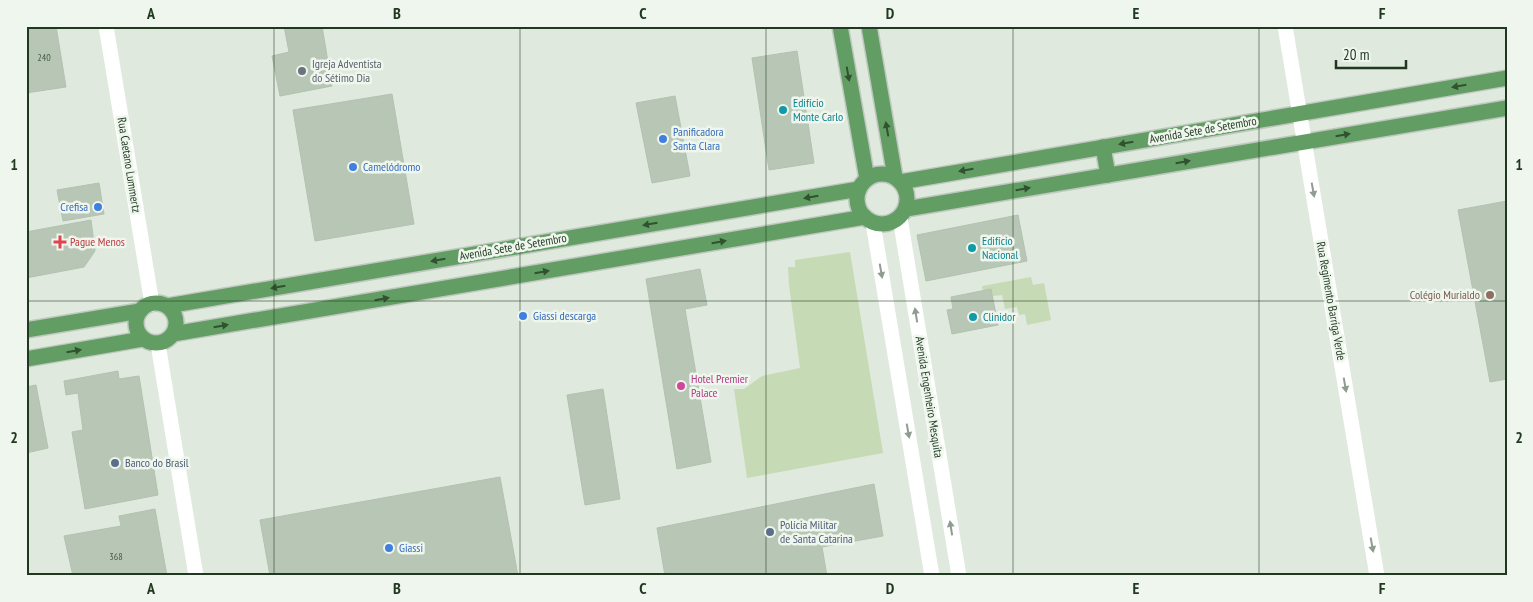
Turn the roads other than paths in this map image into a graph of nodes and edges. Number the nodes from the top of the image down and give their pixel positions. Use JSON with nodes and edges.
{"nodes":[{"id":1,"x":106,"y":26,"type":"edge"},
{"id":2,"x":841,"y":26,"type":"edge"},
{"id":3,"x":869,"y":26,"type":"edge"},
{"id":4,"x":1285,"y":26,"type":"edge"},
{"id":5,"x":1507,"y":78,"type":"edge"},
{"id":6,"x":1507,"y":108,"type":"edge"},
{"id":7,"x":1300,"y":113,"type":"junction"},
{"id":8,"x":1305,"y":142,"type":"junction"},
{"id":9,"x":1103,"y":147,"type":"junction"},
{"id":10,"x":1108,"y":175,"type":"junction"},
{"id":11,"x":897,"y":179,"type":"junction"},
{"id":12,"x":863,"y":184,"type":"junction"},
{"id":13,"x":903,"y":213,"type":"junction"},
{"id":14,"x":869,"y":220,"type":"junction"},
{"id":15,"x":167,"y":306,"type":"junction"},
{"id":16,"x":146,"y":307,"type":"junction"},
{"id":17,"x":26,"y":330,"type":"edge"},
{"id":18,"x":173,"y":334,"type":"junction"},
{"id":19,"x":144,"y":340,"type":"junction"},
{"id":20,"x":158,"y":344,"type":"junction"},
{"id":21,"x":26,"y":360,"type":"edge"},
{"id":22,"x":196,"y":576,"type":"edge"},
{"id":23,"x":932,"y":576,"type":"edge"},
{"id":24,"x":959,"y":576,"type":"edge"},
{"id":25,"x":1377,"y":576,"type":"edge"}],
"edges":[{"from":1,"to":16,"type":"street","name":"Rua Caetano Lummertz"},
{"from":2,"to":12,"type":"main road","one_way":true},
{"from":11,"to":3,"type":"main road","one_way":true},
{"from":4,"to":7,"type":"street","name":"Rua Regimento Barriga Verde"},
{"from":5,"to":7,"type":"main road","name":"Avenida Sete de Setembro","one_way":true},
{"from":8,"to":6,"type":"main road","one_way":true},
{"from":7,"to":8,"type":"street","name":"Rua Regimento Barriga Verde"},
{"from":7,"to":9,"type":"main road","name":"Avenida Sete de Setembro","one_way":true},
{"from":10,"to":8,"type":"main road","one_way":true},
{"from":8,"to":25,"type":"street","name":"Rua Regimento Barriga Verde","one_way":true},
{"from":9,"to":10,"type":"main road"},
{"from":9,"to":11,"type":"main road","name":"Avenida Sete de Setembro","one_way":true},
{"from":13,"to":10,"type":"main road","one_way":true},
{"from":11,"to":12,"type":"main road"},
{"from":11,"to":13,"type":"main road"},
{"from":12,"to":14,"type":"main road"},
{"from":12,"to":15,"type":"main road","name":"Avenida Sete de Setembro","one_way":true},
{"from":13,"to":14,"type":"main road"},
{"from":24,"to":13,"type":"street","name":"Avenida Engenheiro Mesquita","one_way":true},
{"from":18,"to":14,"type":"main road","one_way":true},
{"from":14,"to":23,"type":"street","one_way":true},
{"from":15,"to":16,"type":"main road"},
{"from":15,"to":18,"type":"main road"},
{"from":16,"to":17,"type":"main road"},
{"from":16,"to":19,"type":"main road"},
{"from":18,"to":20,"type":"main road"},
{"from":19,"to":20,"type":"main road"},
{"from":21,"to":19,"type":"main road","one_way":true},
{"from":20,"to":22,"type":"street"}]}
